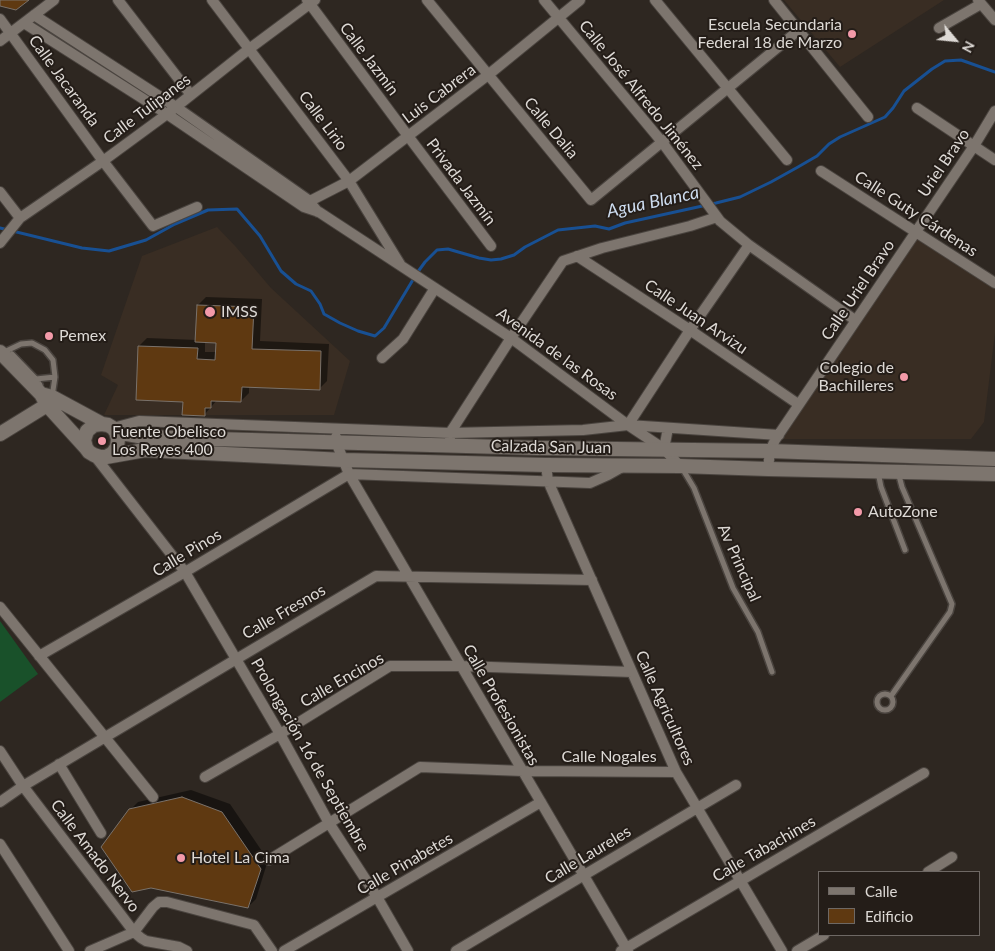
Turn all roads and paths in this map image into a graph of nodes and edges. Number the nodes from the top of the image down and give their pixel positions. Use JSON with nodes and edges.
{"nodes":[{"id":1,"x":54,"y":0,"type":"edge"},
{"id":2,"x":118,"y":0,"type":"edge"},
{"id":3,"x":212,"y":0,"type":"edge"},
{"id":4,"x":427,"y":0,"type":"edge"},
{"id":5,"x":544,"y":0,"type":"edge"},
{"id":6,"x":580,"y":0,"type":"edge"},
{"id":7,"x":655,"y":0,"type":"edge"},
{"id":8,"x":774,"y":0,"type":"edge"},
{"id":9,"x":310,"y":1,"type":"edge"},
{"id":10,"x":979,"y":2,"type":"edge"},
{"id":11,"x":34,"y":15,"type":"junction"},
{"id":12,"x":558,"y":17,"type":"junction"},
{"id":13,"x":0,"y":19,"type":"edge"},
{"id":14,"x":995,"y":20,"type":"edge"},
{"id":15,"x":24,"y":23,"type":"junction"},
{"id":16,"x":939,"y":28,"type":"dead end"},
{"id":17,"x":799,"y":30,"type":"junction"},
{"id":18,"x":10,"y":34,"type":"junction"},
{"id":19,"x":0,"y":41,"type":"edge"},
{"id":20,"x":249,"y":48,"type":"junction"},
{"id":21,"x":488,"y":75,"type":"junction"},
{"id":22,"x":728,"y":88,"type":"junction"},
{"id":23,"x":191,"y":95,"type":"junction"},
{"id":24,"x":176,"y":107,"type":"junction"},
{"id":25,"x":917,"y":108,"type":"dead end"},
{"id":26,"x":995,"y":111,"type":"edge"},
{"id":27,"x":167,"y":114,"type":"junction"},
{"id":28,"x":868,"y":117,"type":"dead end"},
{"id":29,"x":408,"y":136,"type":"junction"},
{"id":30,"x":662,"y":142,"type":"junction"},
{"id":31,"x":974,"y":146,"type":"junction"},
{"id":32,"x":787,"y":160,"type":"dead end"},
{"id":33,"x":995,"y":160,"type":"edge"},
{"id":34,"x":103,"y":161,"type":"junction"},
{"id":35,"x":821,"y":171,"type":"dead end"},
{"id":36,"x":349,"y":181,"type":"junction"},
{"id":37,"x":0,"y":192,"type":"edge"},
{"id":38,"x":307,"y":204,"type":"junction"},
{"id":39,"x":197,"y":206,"type":"dead end"},
{"id":40,"x":716,"y":214,"type":"junction"},
{"id":41,"x":19,"y":220,"type":"junction"},
{"id":42,"x":916,"y":231,"type":"junction"},
{"id":43,"x":2,"y":240,"type":"edge"},
{"id":44,"x":749,"y":245,"type":"junction"},
{"id":45,"x":491,"y":246,"type":"dead end"},
{"id":46,"x":577,"y":256,"type":"junction"},
{"id":47,"x":401,"y":266,"type":"junction"},
{"id":48,"x":995,"y":283,"type":"edge"},
{"id":49,"x":432,"y":287,"type":"junction"},
{"id":50,"x":855,"y":320,"type":"junction"},
{"id":51,"x":690,"y":330,"type":"junction"},
{"id":52,"x":511,"y":338,"type":"junction"},
{"id":53,"x":3,"y":352,"type":"edge"},
{"id":54,"x":382,"y":358,"type":"dead end"},
{"id":55,"x":55,"y":376,"type":"junction"},
{"id":56,"x":36,"y":379,"type":"junction"},
{"id":57,"x":47,"y":399,"type":"junction"},
{"id":58,"x":798,"y":404,"type":"junction"},
{"id":59,"x":628,"y":425,"type":"junction"},
{"id":60,"x":110,"y":428,"type":"junction"},
{"id":61,"x":668,"y":428,"type":"junction"},
{"id":62,"x":0,"y":434,"type":"edge"},
{"id":63,"x":336,"y":435,"type":"junction"},
{"id":64,"x":778,"y":435,"type":"junction"},
{"id":65,"x":450,"y":439,"type":"junction"},
{"id":66,"x":144,"y":444,"type":"junction"},
{"id":67,"x":664,"y":449,"type":"junction"},
{"id":68,"x":770,"y":451,"type":"junction"},
{"id":69,"x":95,"y":453,"type":"junction"},
{"id":70,"x":995,"y":459,"type":"edge"},
{"id":71,"x":344,"y":460,"type":"junction"},
{"id":72,"x":546,"y":465,"type":"junction"},
{"id":73,"x":624,"y":466,"type":"junction"},
{"id":74,"x":680,"y":466,"type":"junction"},
{"id":75,"x":768,"y":469,"type":"junction"},
{"id":76,"x":878,"y":471,"type":"junction"},
{"id":77,"x":898,"y":472,"type":"junction"},
{"id":78,"x":349,"y":474,"type":"junction"},
{"id":79,"x":995,"y":474,"type":"edge"},
{"id":80,"x":548,"y":480,"type":"junction"},
{"id":81,"x":905,"y":550,"type":"dead end"},
{"id":82,"x":185,"y":572,"type":"junction"},
{"id":83,"x":409,"y":576,"type":"junction"},
{"id":84,"x":592,"y":580,"type":"junction"},
{"id":85,"x":0,"y":607,"type":"edge"},
{"id":86,"x":39,"y":656,"type":"junction"},
{"id":87,"x":236,"y":658,"type":"junction"},
{"id":88,"x":462,"y":666,"type":"junction"},
{"id":89,"x":632,"y":672,"type":"junction"},
{"id":90,"x":772,"y":672,"type":"dead end"},
{"id":91,"x":891,"y":696,"type":"dead end"},
{"id":92,"x":280,"y":734,"type":"junction"},
{"id":93,"x":105,"y":737,"type":"junction"},
{"id":94,"x":0,"y":752,"type":"edge"},
{"id":95,"x":59,"y":764,"type":"junction"},
{"id":96,"x":523,"y":771,"type":"junction"},
{"id":97,"x":676,"y":772,"type":"junction"},
{"id":98,"x":924,"y":773,"type":"dead end"},
{"id":99,"x":205,"y":777,"type":"dead end"},
{"id":100,"x":736,"y":785,"type":"dead end"},
{"id":101,"x":23,"y":786,"type":"junction"},
{"id":102,"x":153,"y":797,"type":"dead end"},
{"id":103,"x":0,"y":802,"type":"edge"},
{"id":104,"x":541,"y":802,"type":"junction"},
{"id":105,"x":698,"y":808,"type":"junction"},
{"id":106,"x":329,"y":823,"type":"junction"},
{"id":107,"x":101,"y":833,"type":"dead end"},
{"id":108,"x":0,"y":844,"type":"edge"},
{"id":109,"x":952,"y":857,"type":"dead end"},
{"id":110,"x":269,"y":860,"type":"dead end"},
{"id":111,"x":930,"y":871,"type":"edge"},
{"id":112,"x":583,"y":875,"type":"junction"},
{"id":113,"x":741,"y":880,"type":"junction"},
{"id":114,"x":378,"y":897,"type":"junction"},
{"id":115,"x":134,"y":932,"type":"junction"},
{"id":116,"x":822,"y":936,"type":"edge"},
{"id":117,"x":625,"y":950,"type":"edge"},
{"id":118,"x":69,"y":951,"type":"edge"},
{"id":119,"x":90,"y":951,"type":"edge"},
{"id":120,"x":187,"y":951,"type":"edge"},
{"id":121,"x":272,"y":951,"type":"edge"},
{"id":122,"x":284,"y":951,"type":"edge"},
{"id":123,"x":408,"y":951,"type":"edge"},
{"id":124,"x":456,"y":951,"type":"edge"},
{"id":125,"x":782,"y":951,"type":"edge"},
{"id":126,"x":797,"y":951,"type":"edge"}],
"edges":[{"from":1,"to":11,"type":"street"},
{"from":2,"to":23,"type":"street"},
{"from":3,"to":20,"type":"street","name":"Calle Lirio"},
{"from":4,"to":21,"type":"street","name":"Calle Dalia"},
{"from":5,"to":12,"type":"street","name":"Calle José Alfredo Jiménez"},
{"from":6,"to":12,"type":"street","name":"Luis Cabrera"},
{"from":7,"to":22,"type":"street"},
{"from":8,"to":17,"type":"street"},
{"from":9,"to":20,"type":"street","name":"Calle Tulipanes"},
{"from":9,"to":29,"type":"street","name":"Calle Jazmín"},
{"from":10,"to":14,"type":"street"},
{"from":10,"to":16,"type":"street"},
{"from":11,"to":15,"type":"street"},
{"from":11,"to":24,"type":"street"},
{"from":12,"to":21,"type":"street","name":"Luis Cabrera"},
{"from":12,"to":30,"type":"street","name":"Calle José Alfredo Jiménez"},
{"from":13,"to":18,"type":"street","name":"Calle Jacaranda"},
{"from":15,"to":18,"type":"street"},
{"from":15,"to":27,"type":"street"},
{"from":17,"to":22,"type":"street"},
{"from":17,"to":28,"type":"street"},
{"from":18,"to":19,"type":"street"},
{"from":18,"to":34,"type":"street","name":"Calle Jacaranda"},
{"from":20,"to":23,"type":"street","name":"Calle Tulipanes"},
{"from":20,"to":36,"type":"street","name":"Calle Lirio"},
{"from":21,"to":29,"type":"street","name":"Luis Cabrera"},
{"from":21,"to":30,"type":"street","name":"Calle Dalia"},
{"from":22,"to":30,"type":"street"},
{"from":22,"to":32,"type":"street"},
{"from":23,"to":24,"type":"street","name":"Calle Tulipanes"},
{"from":24,"to":27,"type":"street","name":"Calle Tulipanes"},
{"from":24,"to":38,"type":"street"},
{"from":25,"to":31,"type":"street"},
{"from":26,"to":31,"type":"street","name":"Uriel Bravo"},
{"from":27,"to":34,"type":"street","name":"Calle Tulipanes"},
{"from":27,"to":38,"type":"street"},
{"from":29,"to":36,"type":"street","name":"Luis Cabrera"},
{"from":29,"to":45,"type":"street","name":"Privada Jazmín"},
{"from":30,"to":40,"type":"street","name":"Calle José Alfredo Jiménez"},
{"from":31,"to":33,"type":"street"},
{"from":31,"to":42,"type":"street","name":"Uriel Bravo"},
{"from":34,"to":39,"type":"street","name":"Calle Jacaranda"},
{"from":34,"to":41,"type":"street","name":"Calle Tulipanes"},
{"from":35,"to":42,"type":"street","name":"Calle Guty Cárdenas"},
{"from":36,"to":38,"type":"street","name":"Luis Cabrera"},
{"from":36,"to":47,"type":"street","name":"Calle Lirio"},
{"from":37,"to":41,"type":"street"},
{"from":38,"to":47,"type":"street"},
{"from":40,"to":44,"type":"street","name":"Calle José Alfredo Jiménez"},
{"from":40,"to":46,"type":"street"},
{"from":41,"to":43,"type":"street","name":"Calle Tulipanes"},
{"from":42,"to":48,"type":"street","name":"Calle Guty Cárdenas"},
{"from":42,"to":50,"type":"street","name":"Calle Uriel Bravo"},
{"from":44,"to":50,"type":"street","name":"Calle José Alfredo Jiménez"},
{"from":44,"to":51,"type":"street"},
{"from":46,"to":51,"type":"street","name":"Calle Juan Arvizu"},
{"from":46,"to":52,"type":"street"},
{"from":47,"to":49,"type":"street","name":"Avenida de las Rosas"},
{"from":49,"to":52,"type":"street","name":"Avenida de las Rosas"},
{"from":49,"to":54,"type":"street"},
{"from":50,"to":58,"type":"street","name":"Calle Uriel Bravo"},
{"from":51,"to":58,"type":"street","name":"Calle Juan Arvizu"},
{"from":51,"to":59,"type":"street"},
{"from":52,"to":59,"type":"street","name":"Avenida de las Rosas"},
{"from":52,"to":65,"type":"street"},
{"from":53,"to":55,"type":"lane"},
{"from":53,"to":56,"type":"lane"},
{"from":53,"to":57,"type":"main road"},
{"from":55,"to":56,"type":"lane"},
{"from":55,"to":57,"type":"lane"},
{"from":56,"to":57,"type":"lane"},
{"from":57,"to":60,"type":"main road","name":"Calzada San Juan"},
{"from":57,"to":62,"type":"main road"},
{"from":57,"to":69,"type":"main road"},
{"from":58,"to":64,"type":"street","name":"Calle Uriel Bravo"},
{"from":59,"to":61,"type":"street"},
{"from":59,"to":65,"type":"street"},
{"from":59,"to":67,"type":"street","name":"Avenida de las Rosas"},
{"from":60,"to":63,"type":"street"},
{"from":60,"to":66,"type":"main road","name":"Calzada San Juan"},
{"from":60,"to":69,"type":"main road"},
{"from":60,"to":69,"type":"main road"},
{"from":61,"to":64,"type":"street"},
{"from":61,"to":67,"type":"street"},
{"from":63,"to":65,"type":"main road","name":"Calzada San Juan"},
{"from":63,"to":66,"type":"main road","name":"Calzada San Juan"},
{"from":63,"to":71,"type":"street","name":"Calle Profesionistas"},
{"from":64,"to":68,"type":"street","name":"Calle Uriel Bravo"},
{"from":65,"to":67,"type":"main road","name":"Calzada San Juan"},
{"from":66,"to":69,"type":"main road","name":"Calzada San Juan"},
{"from":66,"to":71,"type":"main road","name":"Calzada San Juan"},
{"from":67,"to":68,"type":"main road","name":"Calzada San Juan"},
{"from":67,"to":74,"type":"street","name":"Avenida de las Rosas"},
{"from":68,"to":70,"type":"main road","name":"Calzada San Juan"},
{"from":68,"to":75,"type":"street","name":"Calle Uriel Bravo"},
{"from":69,"to":82,"type":"street","name":"Prolongación 16 de Septiembre"},
{"from":71,"to":72,"type":"main road","name":"Calzada San Juan"},
{"from":71,"to":78,"type":"street","name":"Calle Profesionistas"},
{"from":72,"to":73,"type":"main road","name":"Calzada San Juan"},
{"from":72,"to":80,"type":"street","name":"Calle Agricultores"},
{"from":73,"to":74,"type":"main road","name":"Calzada San Juan"},
{"from":73,"to":80,"type":"street"},
{"from":74,"to":75,"type":"main road","name":"Calzada San Juan"},
{"from":74,"to":90,"type":"lane","name":"Av Principal"},
{"from":75,"to":76,"type":"main road","name":"Calzada San Juan"},
{"from":76,"to":77,"type":"main road","name":"Calzada San Juan"},
{"from":76,"to":81,"type":"lane"},
{"from":77,"to":79,"type":"main road","name":"Calzada San Juan"},
{"from":77,"to":91,"type":"lane"},
{"from":78,"to":80,"type":"street"},
{"from":78,"to":82,"type":"street","name":"Calle Pinos"},
{"from":78,"to":83,"type":"street","name":"Calle Profesionistas"},
{"from":80,"to":84,"type":"street","name":"Calle Agricultores"},
{"from":82,"to":86,"type":"street","name":"Calle Pinos"},
{"from":82,"to":87,"type":"street","name":"Prolongación 16 de Septiembre"},
{"from":83,"to":84,"type":"street","name":"Calle Fresnos"},
{"from":83,"to":87,"type":"street","name":"Calle Fresnos"},
{"from":83,"to":88,"type":"street","name":"Calle Profesionistas"},
{"from":84,"to":89,"type":"street","name":"Calle Agricultores"},
{"from":85,"to":86,"type":"street"},
{"from":86,"to":93,"type":"street"},
{"from":87,"to":92,"type":"street","name":"Prolongación 16 de Septiembre"},
{"from":87,"to":93,"type":"street","name":"Calle Fresnos"},
{"from":88,"to":89,"type":"street","name":"Calle Encinos"},
{"from":88,"to":92,"type":"street","name":"Calle Encinos"},
{"from":88,"to":96,"type":"street","name":"Calle Profesionistas"},
{"from":89,"to":97,"type":"street","name":"Calle Agricultores"},
{"from":92,"to":99,"type":"street","name":"Calle Encinos"},
{"from":92,"to":106,"type":"street","name":"Prolongación 16 de Septiembre"},
{"from":93,"to":95,"type":"street","name":"Calle Fresnos"},
{"from":93,"to":102,"type":"street"},
{"from":94,"to":101,"type":"street","name":"Calle Amado Nervo"},
{"from":95,"to":101,"type":"street","name":"Calle Fresnos"},
{"from":95,"to":107,"type":"street"},
{"from":96,"to":97,"type":"street","name":"Calle Nogales"},
{"from":96,"to":104,"type":"street","name":"Calle Profesionistas"},
{"from":96,"to":106,"type":"street","name":"Calle Nogales"},
{"from":97,"to":105,"type":"street","name":"Calle Agricultores"},
{"from":98,"to":113,"type":"street","name":"Calle Tabachines"},
{"from":100,"to":105,"type":"street","name":"Calle Laureles"},
{"from":101,"to":103,"type":"street","name":"Calle Fresnos"},
{"from":101,"to":115,"type":"street","name":"Calle Amado Nervo"},
{"from":104,"to":112,"type":"street","name":"Calle Profesionistas"},
{"from":104,"to":114,"type":"street","name":"Calle Pinabetes"},
{"from":105,"to":112,"type":"street","name":"Calle Laureles"},
{"from":105,"to":113,"type":"street","name":"Calle Agricultores"},
{"from":106,"to":110,"type":"street","name":"Calle Nogales"},
{"from":106,"to":114,"type":"street","name":"Prolongación 16 de Septiembre"},
{"from":108,"to":118,"type":"street"},
{"from":109,"to":111,"type":"street"},
{"from":112,"to":117,"type":"street","name":"Calle Profesionistas"},
{"from":112,"to":124,"type":"street","name":"Calle Laureles"},
{"from":113,"to":117,"type":"street","name":"Calle Tabachines"},
{"from":113,"to":125,"type":"street","name":"Calle Agricultores"},
{"from":114,"to":122,"type":"street","name":"Calle Pinabetes"},
{"from":114,"to":123,"type":"street","name":"Prolongación 16 de Septiembre"},
{"from":115,"to":119,"type":"street"},
{"from":115,"to":120,"type":"street","name":"Calle Amado Nervo"},
{"from":115,"to":121,"type":"street"},
{"from":116,"to":126,"type":"street"}]}
